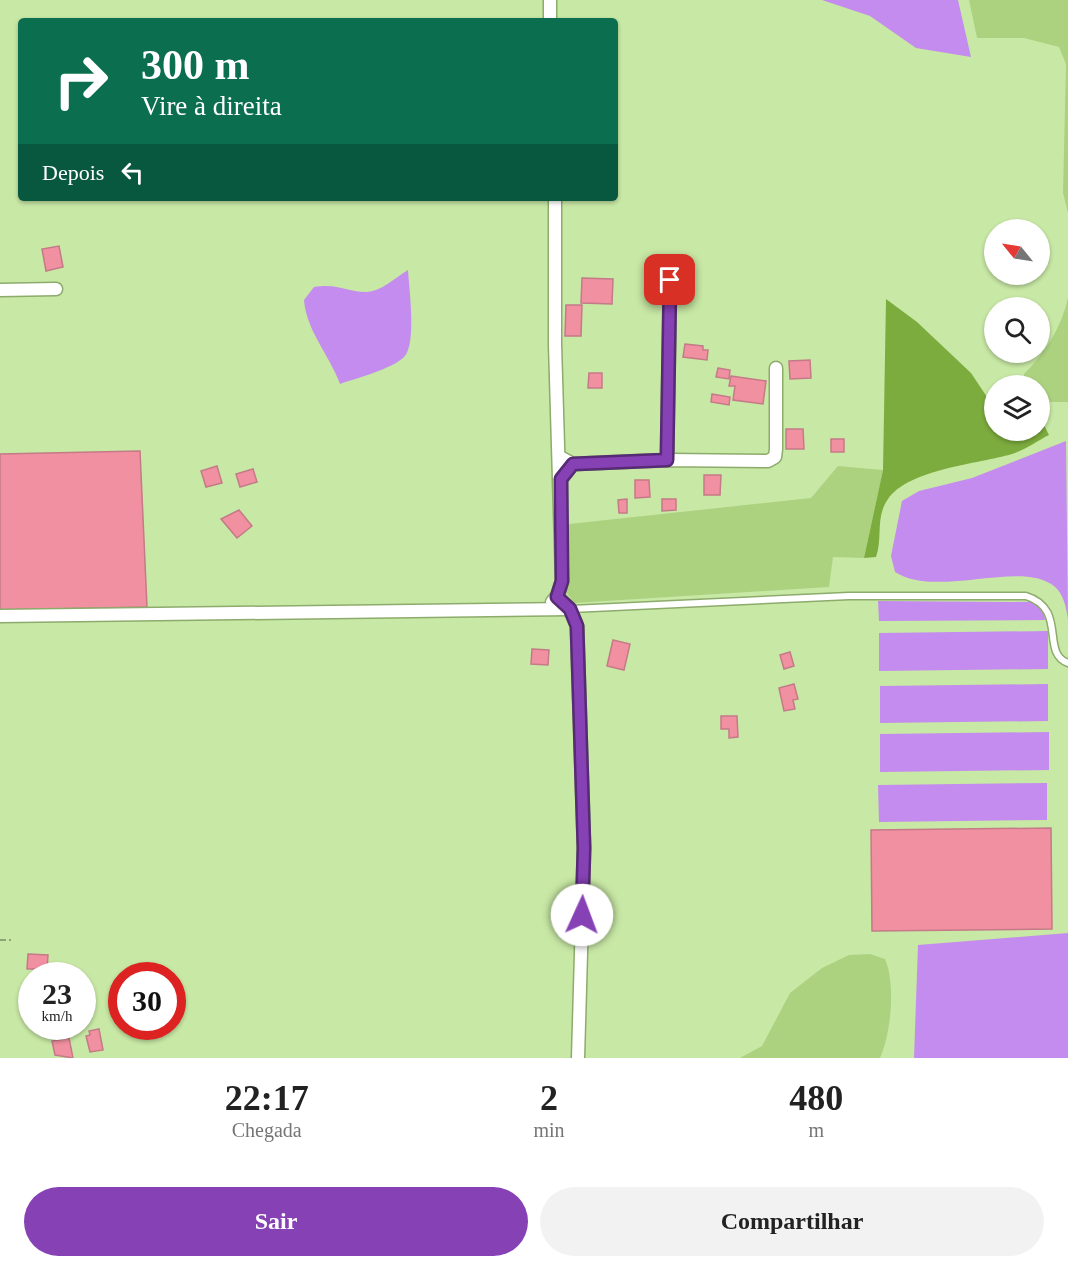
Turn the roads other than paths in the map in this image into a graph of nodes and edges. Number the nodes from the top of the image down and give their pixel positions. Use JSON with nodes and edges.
{"nodes":[{"id":1,"x":550,"y":0,"type":"edge"},
{"id":2,"x":550,"y":18,"type":"edge"},
{"id":3,"x":555,"y":201,"type":"edge"},
{"id":4,"x":670,"y":280,"type":"dead end"},
{"id":5,"x":56,"y":289,"type":"dead end"},
{"id":6,"x":0,"y":290,"type":"edge"},
{"id":7,"x":776,"y":368,"type":"dead end"},
{"id":8,"x":560,"y":457,"type":"junction"},
{"id":9,"x":667,"y":460,"type":"junction"},
{"id":10,"x":573,"y":464,"type":"junction"},
{"id":11,"x":561,"y":479,"type":"junction"},
{"id":12,"x":557,"y":597,"type":"junction"},
{"id":13,"x":547,"y":608,"type":"junction"},
{"id":14,"x":570,"y":609,"type":"junction"},
{"id":15,"x":0,"y":616,"type":"edge"},
{"id":16,"x":1068,"y":663,"type":"edge"},
{"id":17,"x":578,"y":1058,"type":"edge"}],
"edges":[{"from":1,"to":2,"type":"street"},
{"from":3,"to":8,"type":"street"},
{"from":4,"to":9,"type":"street"},
{"from":5,"to":6,"type":"street"},
{"from":7,"to":9,"type":"street"},
{"from":8,"to":10,"type":"street"},
{"from":8,"to":11,"type":"street"},
{"from":9,"to":10,"type":"street"},
{"from":10,"to":11,"type":"street"},
{"from":11,"to":12,"type":"street"},
{"from":12,"to":13,"type":"street"},
{"from":12,"to":14,"type":"street"},
{"from":13,"to":14,"type":"street"},
{"from":13,"to":15,"type":"street"},
{"from":14,"to":16,"type":"lane"},
{"from":14,"to":17,"type":"street"}]}
